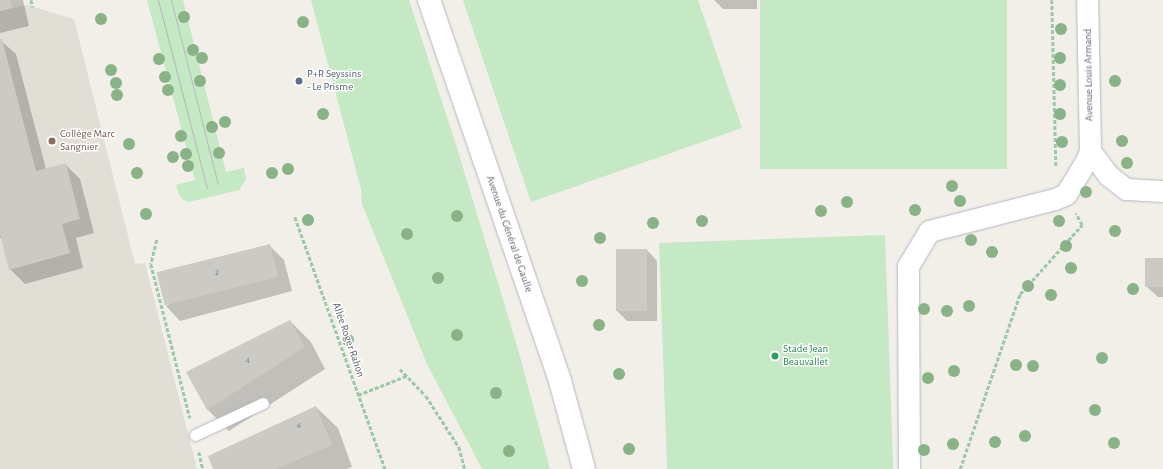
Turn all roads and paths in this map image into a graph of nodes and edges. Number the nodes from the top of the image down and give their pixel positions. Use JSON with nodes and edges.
{"nodes":[{"id":1,"x":31,"y":0,"type":"edge"},
{"id":2,"x":429,"y":0,"type":"edge"},
{"id":3,"x":1052,"y":0,"type":"edge"},
{"id":4,"x":1087,"y":0,"type":"edge"},
{"id":5,"x":33,"y":7,"type":"dead end"},
{"id":6,"x":1090,"y":150,"type":"junction"},
{"id":7,"x":1163,"y":191,"type":"edge"},
{"id":8,"x":1066,"y":194,"type":"junction"},
{"id":9,"x":295,"y":217,"type":"dead end"},
{"id":10,"x":157,"y":240,"type":"dead end"},
{"id":11,"x":400,"y":370,"type":"dead end"},
{"id":12,"x":406,"y":376,"type":"junction"},
{"id":13,"x":358,"y":395,"type":"junction"},
{"id":14,"x":263,"y":403,"type":"dead end"},
{"id":15,"x":195,"y":435,"type":"junction"},
{"id":16,"x":204,"y":469,"type":"edge"},
{"id":17,"x":385,"y":469,"type":"edge"},
{"id":18,"x":465,"y":469,"type":"edge"},
{"id":19,"x":584,"y":469,"type":"edge"},
{"id":20,"x":909,"y":469,"type":"edge"},
{"id":21,"x":960,"y":469,"type":"edge"}],
"edges":[{"from":1,"to":5,"type":"path"},
{"from":2,"to":19,"type":"main road","name":"Avenue du Général de Gaulle"},
{"from":3,"to":8,"type":"path"},
{"from":4,"to":6,"type":"street","name":"Avenue Louis Armand"},
{"from":6,"to":7,"type":"street"},
{"from":6,"to":8,"type":"street"},
{"from":8,"to":20,"type":"street"},
{"from":8,"to":21,"type":"path"},
{"from":9,"to":13,"type":"path","name":"Allée Roger Rahon"},
{"from":10,"to":15,"type":"path"},
{"from":11,"to":12,"type":"path"},
{"from":12,"to":13,"type":"path"},
{"from":12,"to":18,"type":"path"},
{"from":13,"to":17,"type":"path","name":"Allée Roger Rahon"},
{"from":14,"to":15,"type":"lane"},
{"from":15,"to":16,"type":"path"}]}
